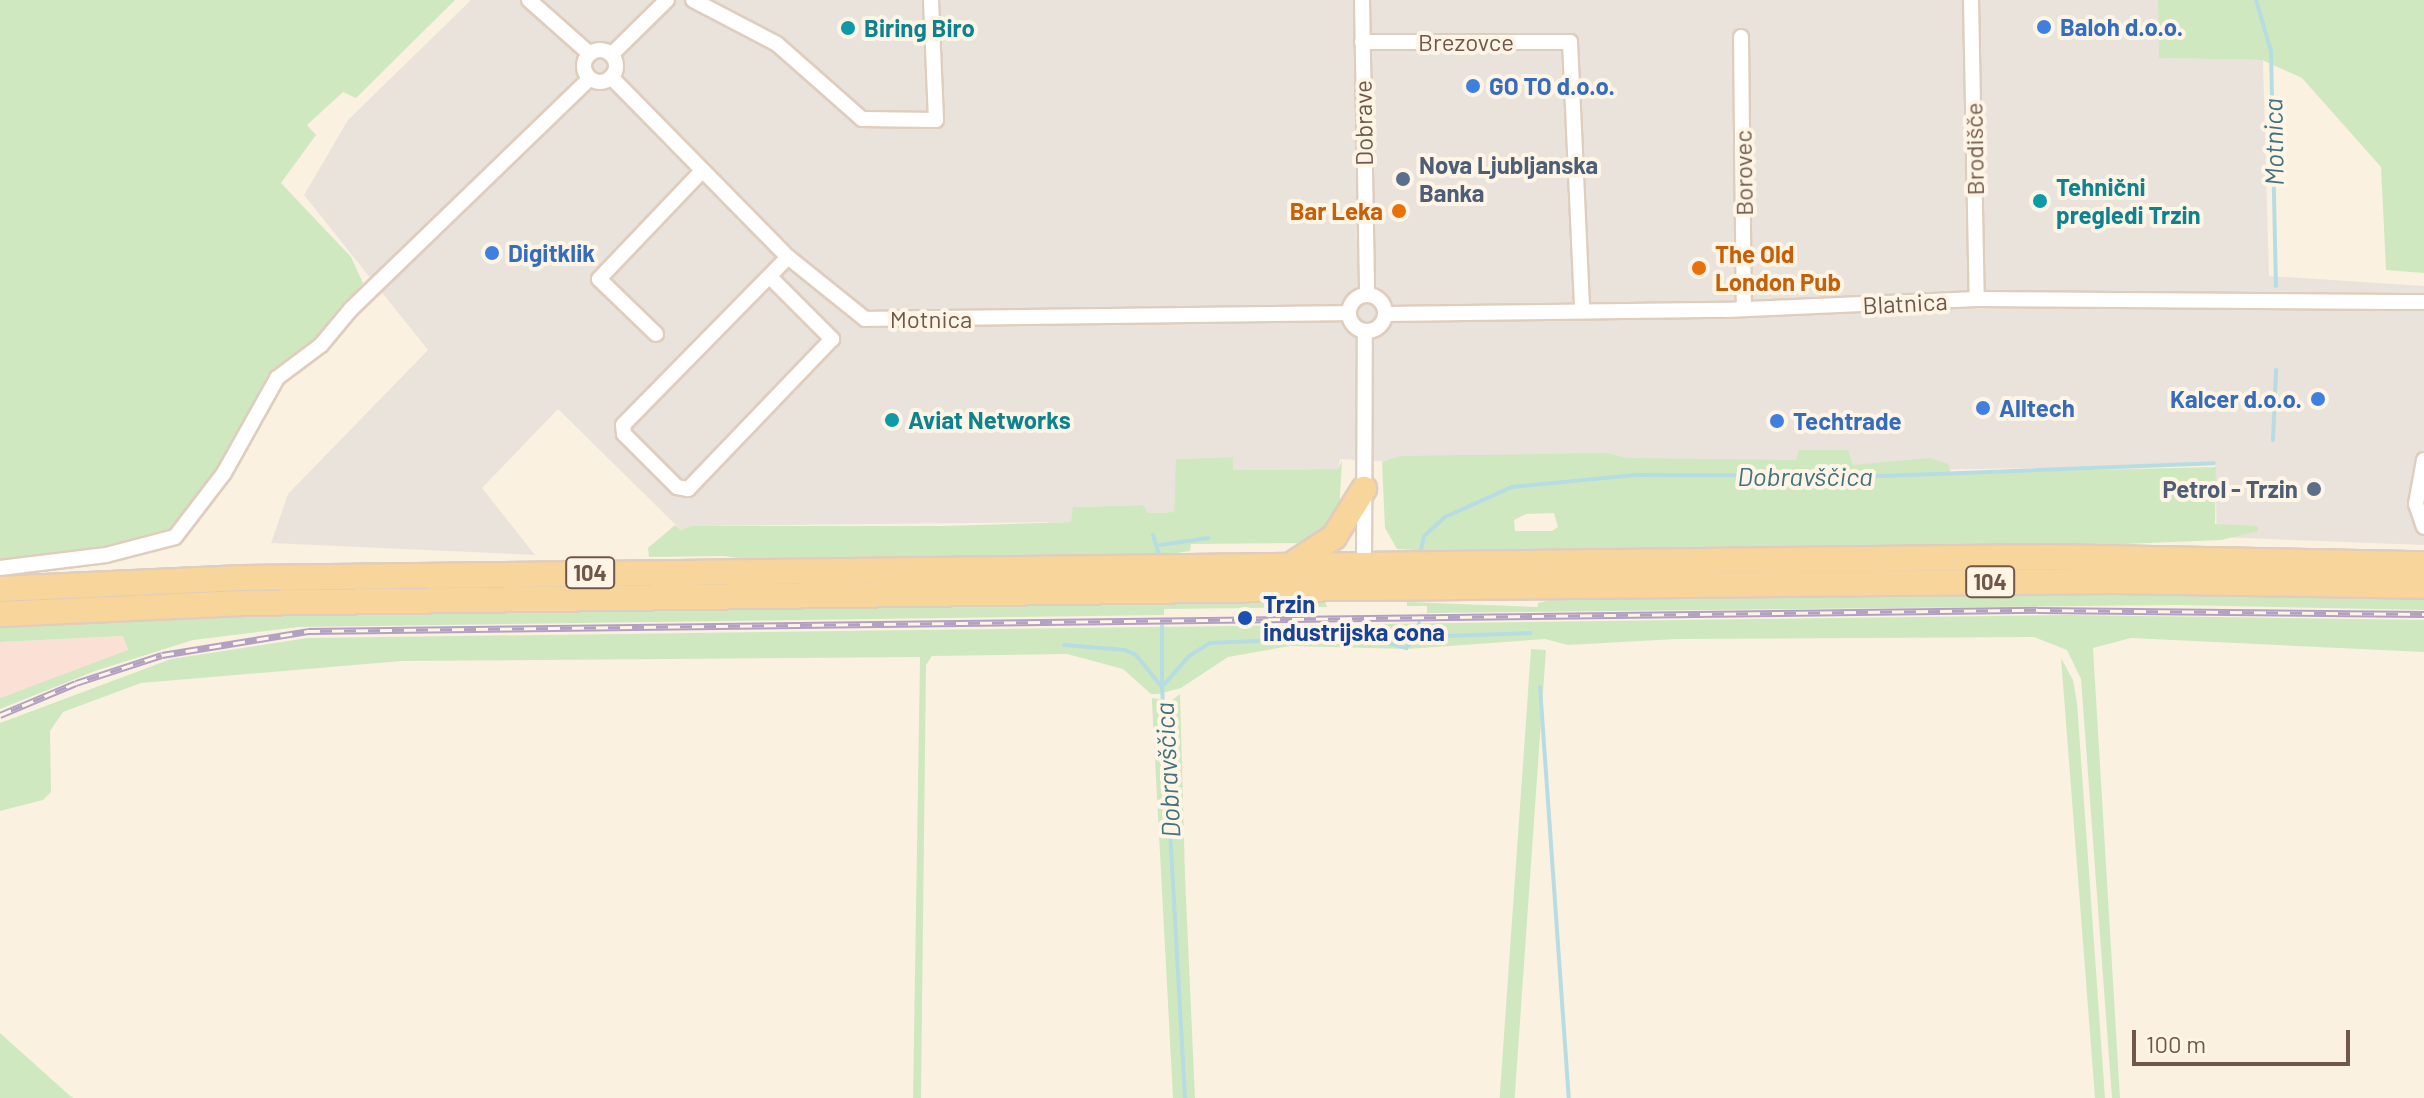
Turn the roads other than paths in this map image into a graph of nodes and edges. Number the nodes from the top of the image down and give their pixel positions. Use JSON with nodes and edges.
{"nodes":[{"id":1,"x":529,"y":0,"type":"edge"},
{"id":2,"x":667,"y":0,"type":"edge"},
{"id":3,"x":693,"y":0,"type":"edge"},
{"id":4,"x":931,"y":0,"type":"edge"},
{"id":5,"x":1362,"y":0,"type":"edge"},
{"id":6,"x":1971,"y":0,"type":"edge"},
{"id":7,"x":1741,"y":37,"type":"dead end"},
{"id":8,"x":1362,"y":42,"type":"junction"},
{"id":9,"x":590,"y":54,"type":"junction"},
{"id":10,"x":612,"y":54,"type":"junction"},
{"id":11,"x":611,"y":77,"type":"junction"},
{"id":12,"x":590,"y":78,"type":"junction"},
{"id":13,"x":701,"y":172,"type":"junction"},
{"id":14,"x":788,"y":257,"type":"junction"},
{"id":15,"x":770,"y":277,"type":"junction"},
{"id":16,"x":1367,"y":295,"type":"junction"},
{"id":17,"x":1977,"y":299,"type":"junction"},
{"id":18,"x":2424,"y":302,"type":"edge"},
{"id":19,"x":1744,"y":309,"type":"junction"},
{"id":20,"x":1582,"y":311,"type":"junction"},
{"id":21,"x":1349,"y":313,"type":"junction"},
{"id":22,"x":1386,"y":314,"type":"junction"},
{"id":23,"x":1365,"y":332,"type":"junction"},
{"id":24,"x":656,"y":334,"type":"dead end"},
{"id":25,"x":2424,"y":460,"type":"edge"},
{"id":26,"x":1364,"y":489,"type":"junction"},
{"id":27,"x":2421,"y":525,"type":"edge"},
{"id":28,"x":2424,"y":564,"type":"edge"},
{"id":29,"x":1289,"y":565,"type":"junction"},
{"id":30,"x":0,"y":568,"type":"edge"},
{"id":31,"x":1364,"y":576,"type":"junction"},
{"id":32,"x":2424,"y":586,"type":"edge"},
{"id":33,"x":9,"y":588,"type":"edge"},
{"id":34,"x":0,"y":614,"type":"edge"}],
"edges":[{"from":1,"to":9,"type":"street"},
{"from":2,"to":10,"type":"street"},
{"from":3,"to":4,"type":"street"},
{"from":5,"to":8,"type":"street","name":"Dobrave"},
{"from":6,"to":17,"type":"street","name":"Brodišče"},
{"from":7,"to":19,"type":"street","name":"Borovec"},
{"from":8,"to":16,"type":"street","name":"Dobrave"},
{"from":8,"to":20,"type":"street","name":"Brezovce"},
{"from":9,"to":10,"type":"street"},
{"from":9,"to":12,"type":"street"},
{"from":10,"to":11,"type":"street"},
{"from":11,"to":12,"type":"street"},
{"from":11,"to":13,"type":"street","name":"Motnica"},
{"from":12,"to":30,"type":"street"},
{"from":13,"to":14,"type":"street","name":"Motnica"},
{"from":13,"to":24,"type":"street"},
{"from":14,"to":15,"type":"street"},
{"from":14,"to":21,"type":"street","name":"Motnica"},
{"from":15,"to":15,"type":"street"},
{"from":16,"to":21,"type":"street"},
{"from":16,"to":22,"type":"street"},
{"from":17,"to":18,"type":"street","name":"Blatnica"},
{"from":17,"to":19,"type":"street","name":"Blatnica"},
{"from":19,"to":20,"type":"street","name":"Blatnica"},
{"from":20,"to":22,"type":"street","name":"Blatnica"},
{"from":21,"to":23,"type":"street"},
{"from":22,"to":23,"type":"street"},
{"from":23,"to":26,"type":"street"},
{"from":25,"to":27,"type":"street"},
{"from":26,"to":29,"type":"main road","number":"104"},
{"from":26,"to":31,"type":"street"},
{"from":28,"to":31,"type":"main road","number":"104"},
{"from":29,"to":31,"type":"main road","number":"104"},
{"from":29,"to":33,"type":"main road","number":"104"},
{"from":31,"to":32,"type":"main road","number":"104"},
{"from":31,"to":34,"type":"main road","number":"104"}]}
